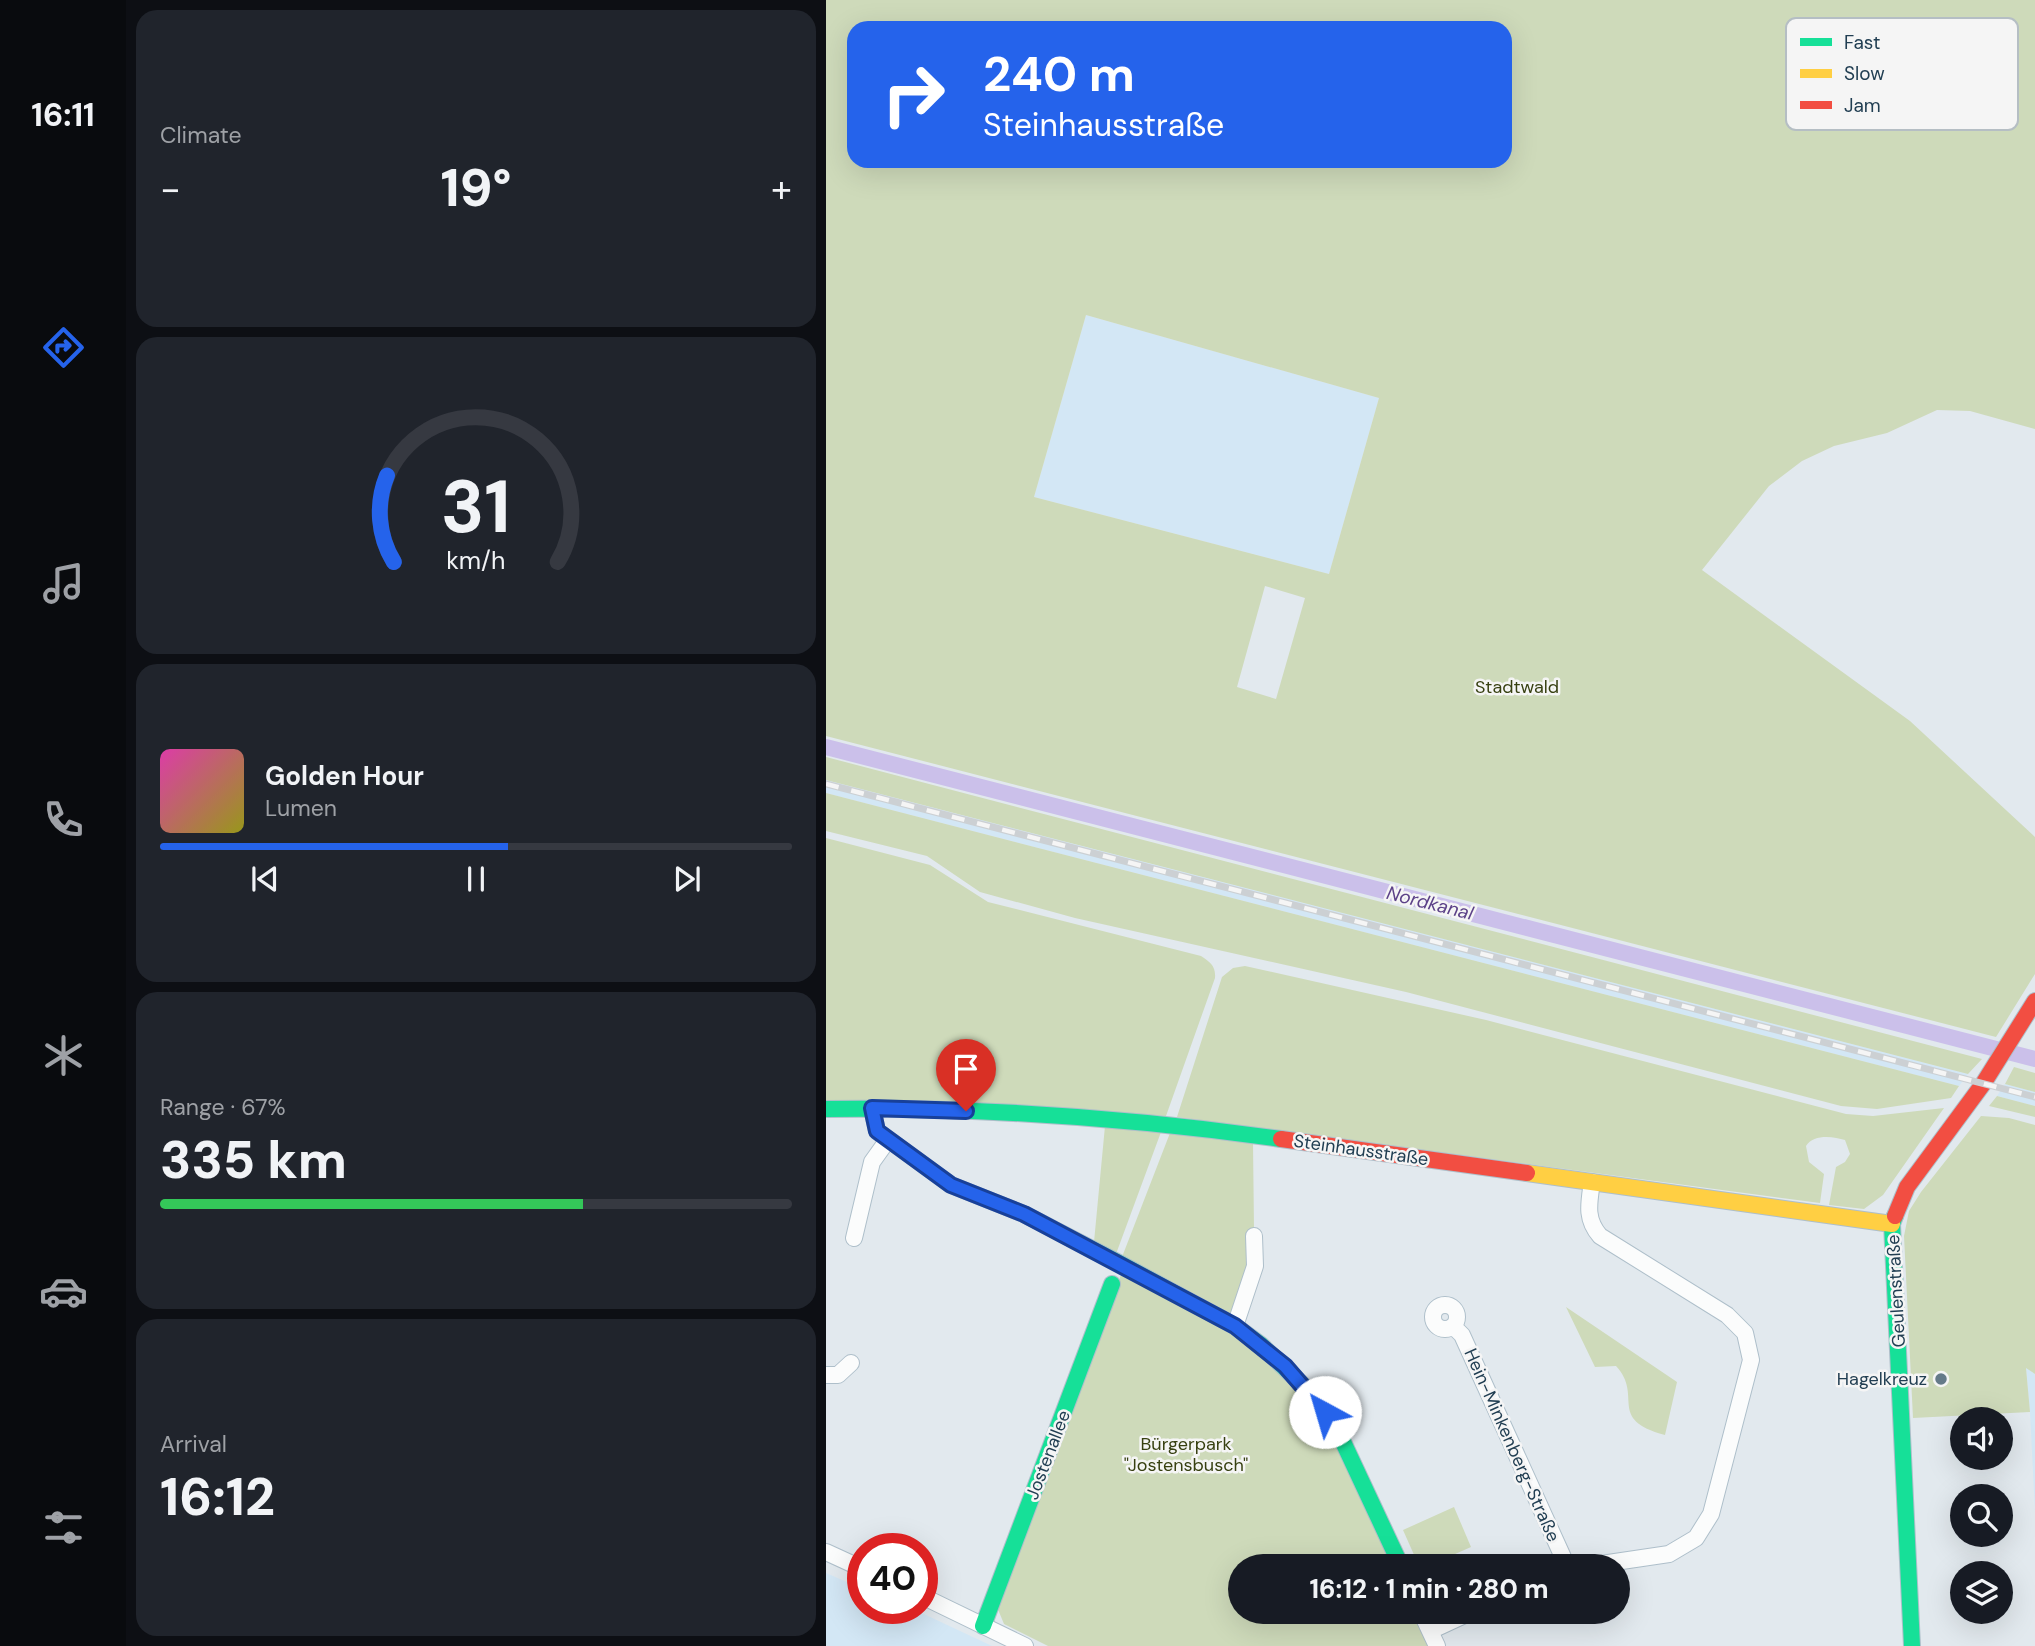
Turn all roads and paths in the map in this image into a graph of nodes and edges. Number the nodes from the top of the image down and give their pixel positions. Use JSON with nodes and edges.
{"nodes":[{"id":1,"x":2035,"y":1001,"type":"edge"},
{"id":2,"x":2030,"y":1021,"type":"edge"},
{"id":3,"x":872,"y":1108,"type":"junction"},
{"id":4,"x":826,"y":1109,"type":"edge"},
{"id":5,"x":887,"y":1141,"type":"junction"},
{"id":6,"x":1592,"y":1182,"type":"junction"},
{"id":7,"x":1892,"y":1224,"type":"junction"},
{"id":8,"x":1254,"y":1236,"type":"dead end"},
{"id":9,"x":854,"y":1238,"type":"dead end"},
{"id":10,"x":1112,"y":1284,"type":"dead end"},
{"id":11,"x":1235,"y":1326,"type":"junction"},
{"id":12,"x":1454,"y":1326,"type":"dead end"},
{"id":13,"x":851,"y":1363,"type":"dead end"},
{"id":14,"x":826,"y":1375,"type":"edge"},
{"id":15,"x":826,"y":1552,"type":"edge"},
{"id":16,"x":1395,"y":1554,"type":"edge"},
{"id":17,"x":1562,"y":1554,"type":"edge"},
{"id":18,"x":1630,"y":1560,"type":"edge"},
{"id":19,"x":847,"y":1562,"type":"edge"},
{"id":20,"x":938,"y":1604,"type":"edge"},
{"id":21,"x":1453,"y":1624,"type":"edge"},
{"id":22,"x":984,"y":1626,"type":"junction"},
{"id":23,"x":1433,"y":1638,"type":"edge"},
{"id":24,"x":1025,"y":1646,"type":"edge"},
{"id":25,"x":1912,"y":1646,"type":"edge"}],
"edges":[{"from":1,"to":2,"type":"street","name":"Geulenstraße"},
{"from":2,"to":7,"type":"street","name":"Geulenstraße"},
{"from":3,"to":4,"type":"street","name":"Steinhausstraße"},
{"from":3,"to":5,"type":"street"},
{"from":3,"to":6,"type":"street","name":"Steinhausstraße"},
{"from":5,"to":9,"type":"street"},
{"from":5,"to":11,"type":"street"},
{"from":6,"to":7,"type":"street","name":"Steinhausstraße"},
{"from":6,"to":18,"type":"street"},
{"from":7,"to":25,"type":"street","name":"Geulenstraße"},
{"from":8,"to":11,"type":"street"},
{"from":10,"to":22,"type":"street","name":"Jostenallee"},
{"from":11,"to":16,"type":"street"},
{"from":12,"to":17,"type":"street","name":"Hein-Minkenberg-Straße"},
{"from":13,"to":14,"type":"street"},
{"from":15,"to":19,"type":"street"},
{"from":20,"to":22,"type":"street"},
{"from":21,"to":23,"type":"street"},
{"from":22,"to":24,"type":"street"}]}
